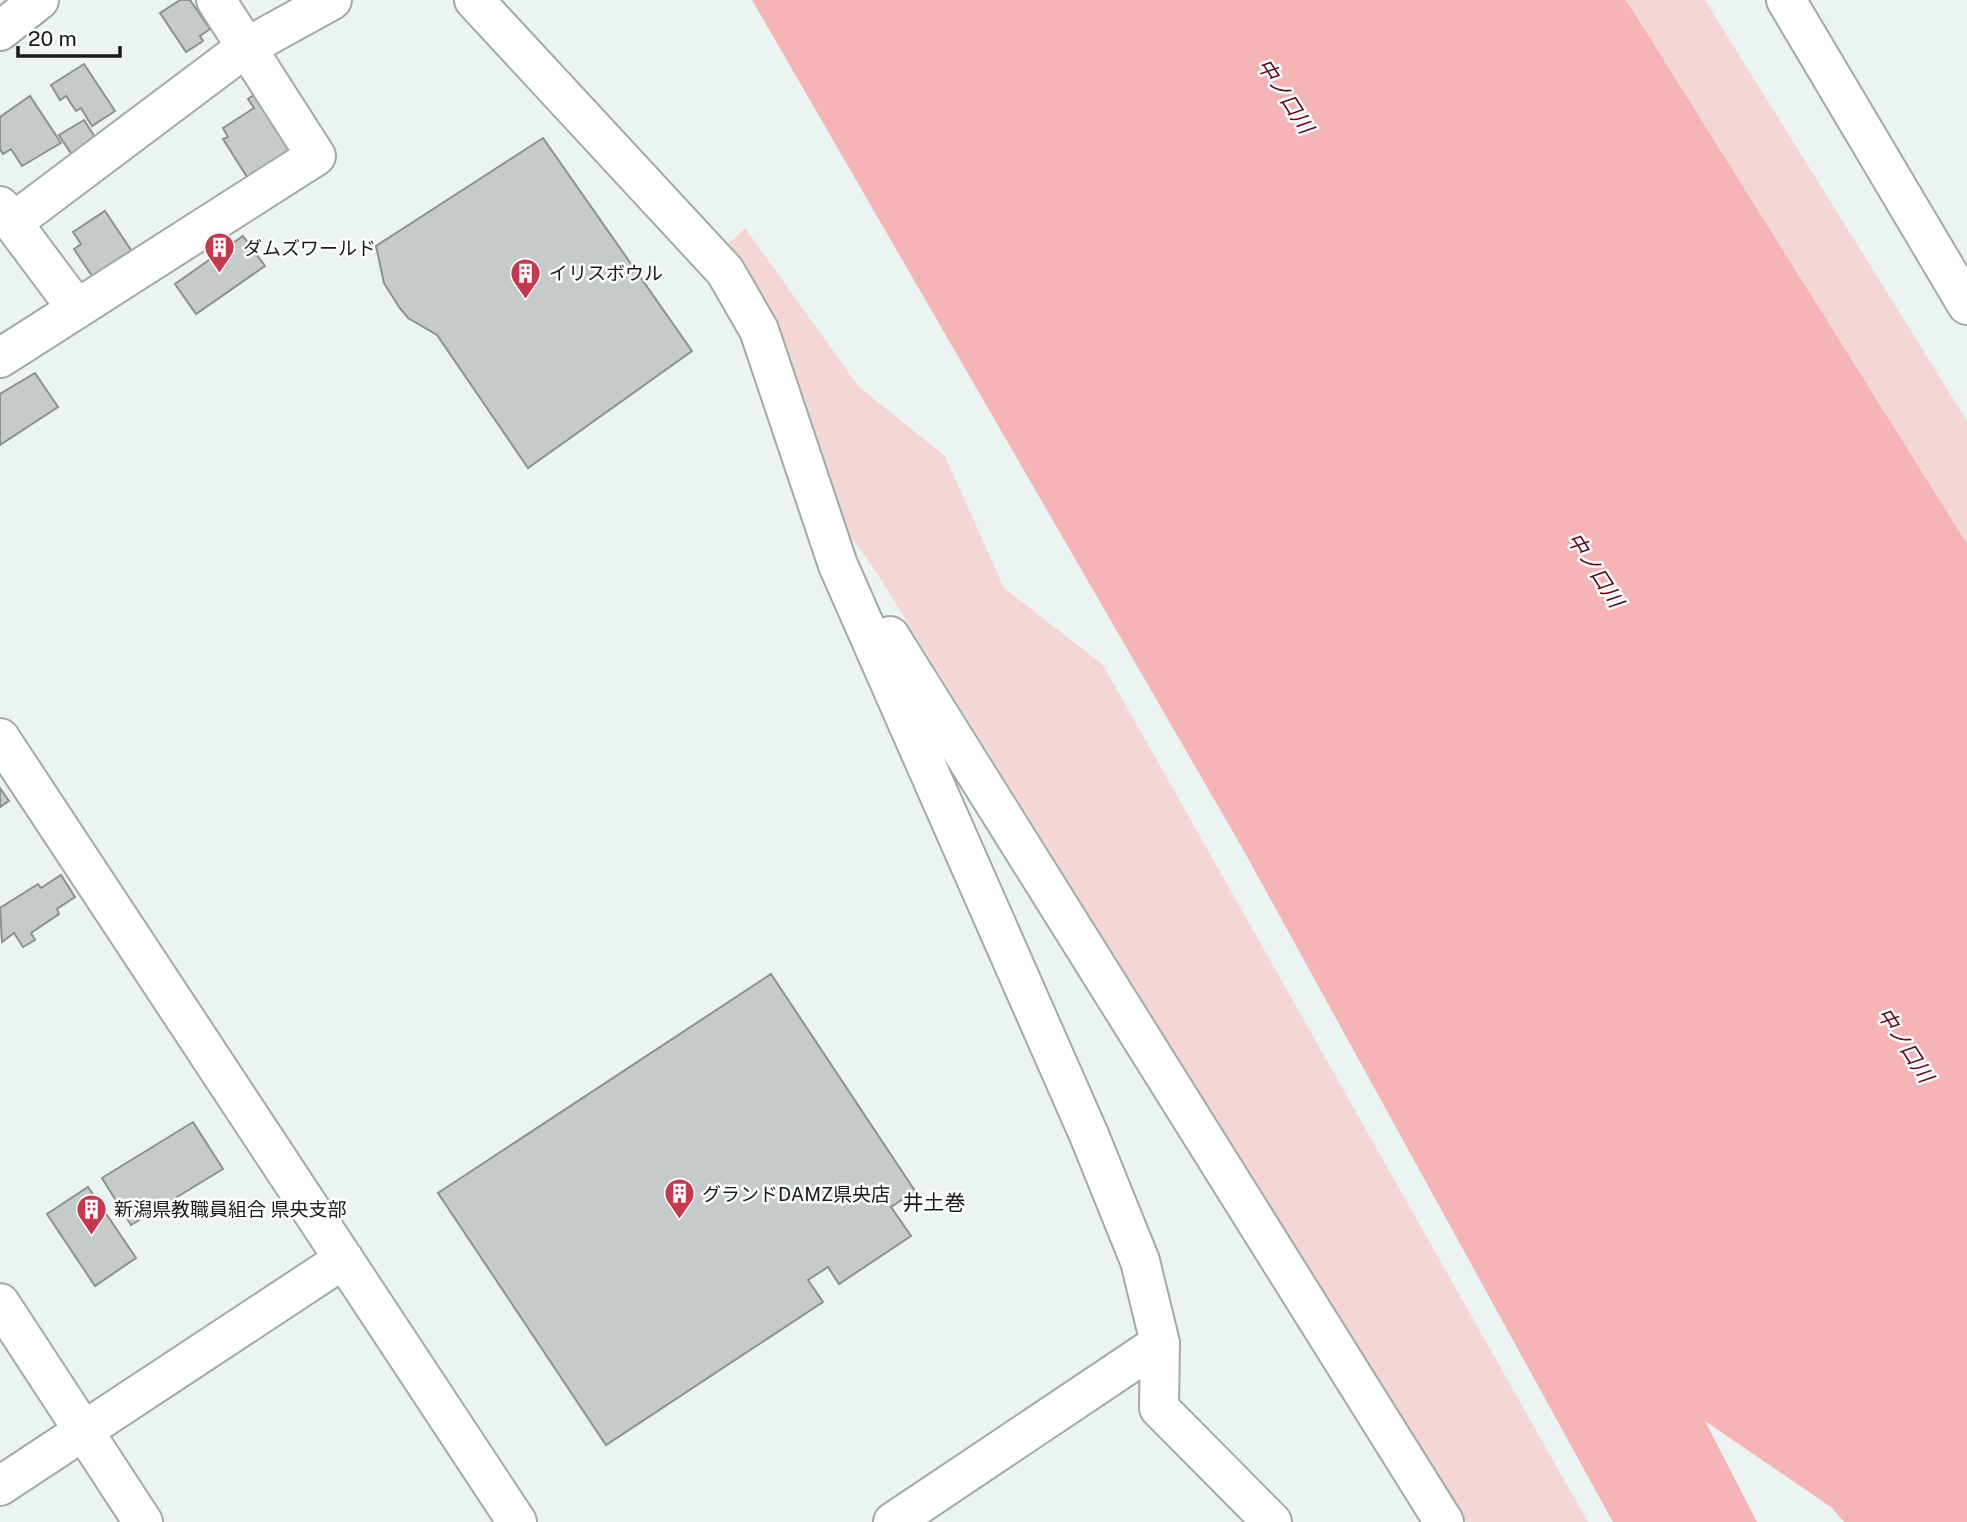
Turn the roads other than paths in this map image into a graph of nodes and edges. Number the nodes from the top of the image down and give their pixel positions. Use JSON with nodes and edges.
{"nodes":[{"id":1,"x":39,"y":0,"type":"edge"},
{"id":2,"x":216,"y":0,"type":"edge"},
{"id":3,"x":332,"y":0,"type":"edge"},
{"id":4,"x":474,"y":0,"type":"edge"},
{"id":5,"x":1786,"y":0,"type":"edge"},
{"id":6,"x":0,"y":31,"type":"edge"},
{"id":7,"x":245,"y":48,"type":"junction"},
{"id":8,"x":6,"y":214,"type":"edge"},
{"id":9,"x":1967,"y":305,"type":"edge"},
{"id":10,"x":77,"y":309,"type":"junction"},
{"id":11,"x":0,"y":358,"type":"edge"},
{"id":12,"x":828,"y":537,"type":"junction"},
{"id":13,"x":0,"y":738,"type":"edge"},
{"id":14,"x":344,"y":1259,"type":"junction"},
{"id":15,"x":0,"y":1303,"type":"edge"},
{"id":16,"x":1160,"y":1343,"type":"junction"},
{"id":17,"x":83,"y":1430,"type":"junction"},
{"id":18,"x":0,"y":1486,"type":"edge"},
{"id":19,"x":143,"y":1522,"type":"edge"},
{"id":20,"x":517,"y":1522,"type":"edge"},
{"id":21,"x":893,"y":1522,"type":"edge"},
{"id":22,"x":1272,"y":1522,"type":"edge"},
{"id":23,"x":1444,"y":1522,"type":"edge"}],
"edges":[{"from":1,"to":6,"type":"street"},
{"from":2,"to":7,"type":"street"},
{"from":3,"to":7,"type":"street"},
{"from":4,"to":12,"type":"street"},
{"from":5,"to":9,"type":"street"},
{"from":7,"to":8,"type":"street"},
{"from":7,"to":10,"type":"street"},
{"from":8,"to":10,"type":"street"},
{"from":10,"to":11,"type":"street"},
{"from":12,"to":16,"type":"street"},
{"from":12,"to":23,"type":"street"},
{"from":13,"to":14,"type":"street"},
{"from":14,"to":17,"type":"street"},
{"from":14,"to":20,"type":"street"},
{"from":15,"to":17,"type":"street"},
{"from":16,"to":21,"type":"street"},
{"from":16,"to":22,"type":"street"},
{"from":17,"to":18,"type":"street"},
{"from":17,"to":19,"type":"street"}]}
